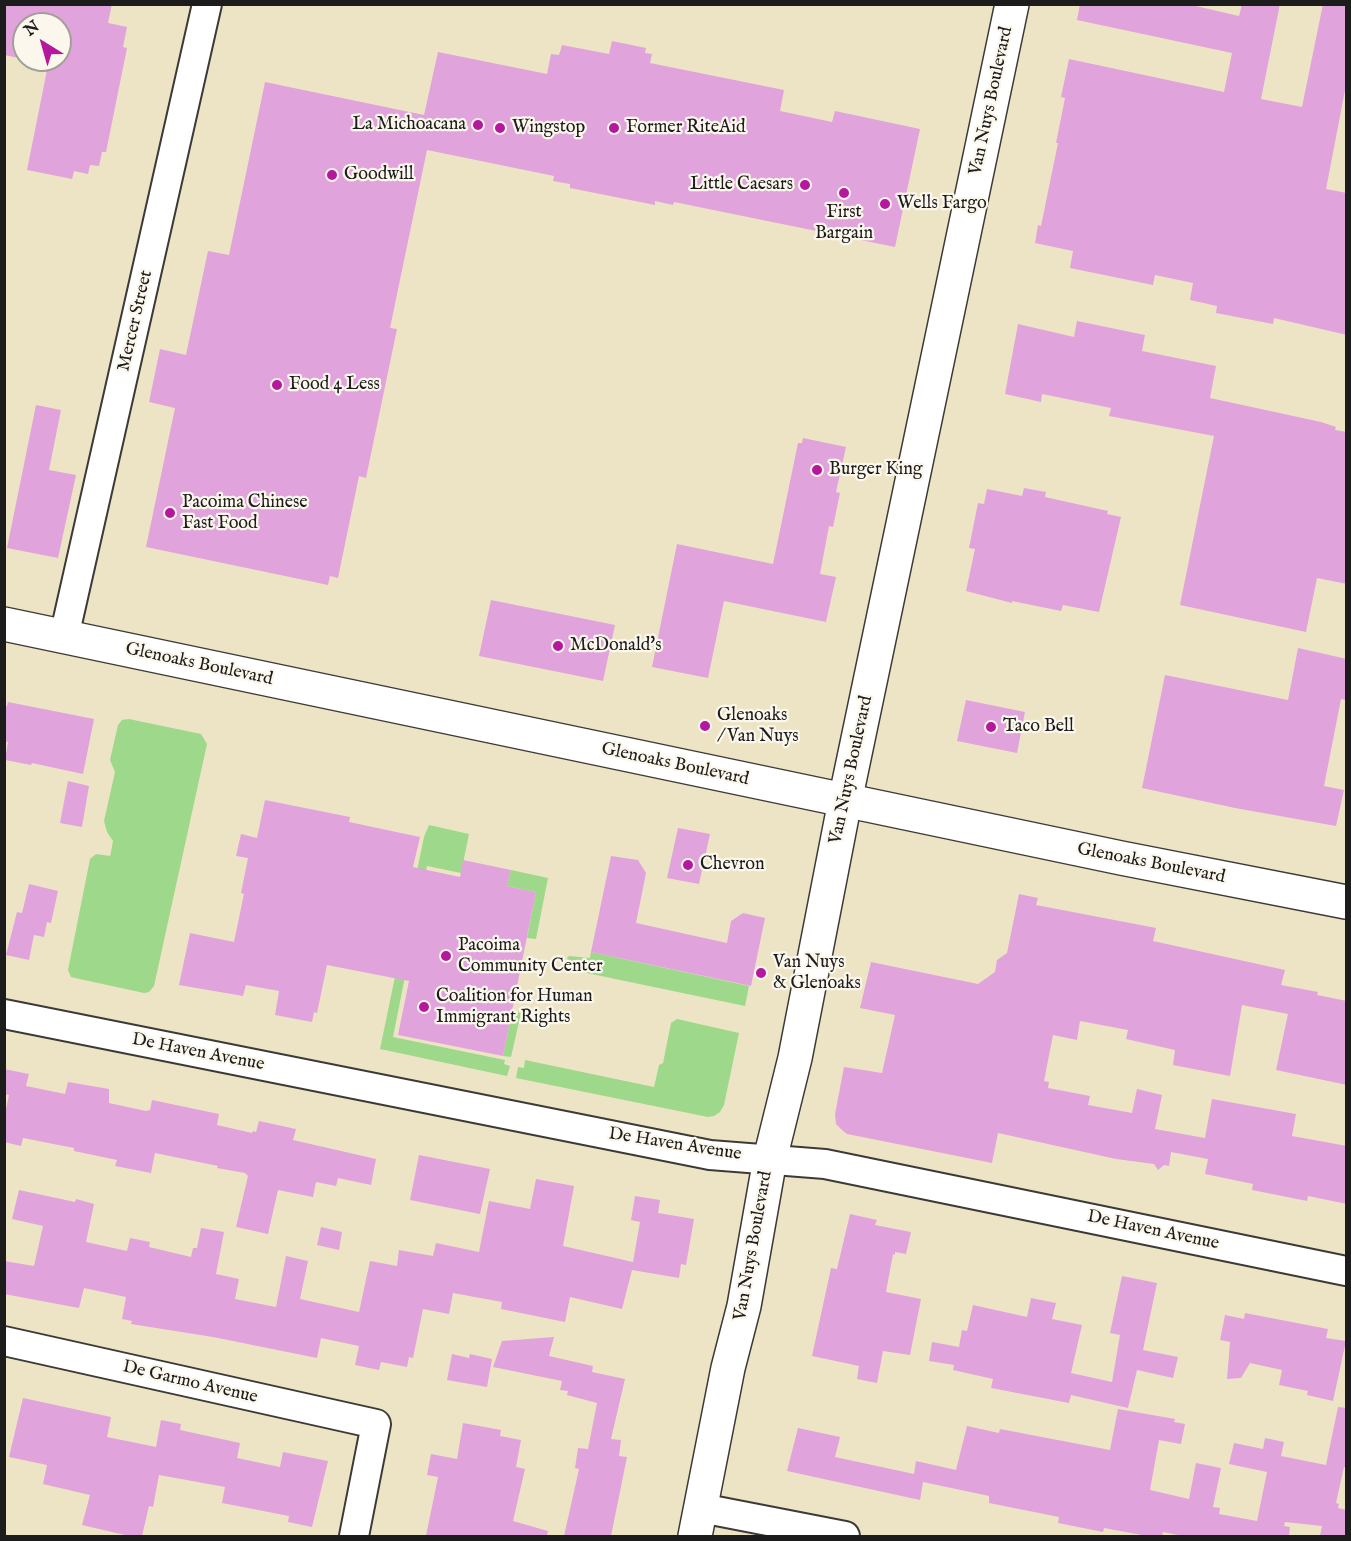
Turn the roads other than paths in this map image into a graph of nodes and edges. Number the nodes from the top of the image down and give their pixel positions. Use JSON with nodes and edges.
{"nodes":[{"id":1,"x":207,"y":4,"type":"edge"},
{"id":2,"x":1012,"y":4,"type":"edge"},
{"id":3,"x":4,"y":624,"type":"edge"},
{"id":4,"x":64,"y":637,"type":"junction"},
{"id":5,"x":845,"y":801,"type":"junction"},
{"id":6,"x":1347,"y":902,"type":"edge"},
{"id":7,"x":4,"y":1014,"type":"edge"},
{"id":8,"x":770,"y":1159,"type":"junction"},
{"id":9,"x":1347,"y":1271,"type":"edge"},
{"id":10,"x":4,"y":1341,"type":"edge"},
{"id":11,"x":698,"y":1522,"type":"edge"},
{"id":12,"x":354,"y":1536,"type":"edge"},
{"id":13,"x":845,"y":1536,"type":"edge"}],
"edges":[{"from":1,"to":4,"type":"street","name":"Mercer Street"},
{"from":2,"to":5,"type":"main road","name":"Van Nuys Boulevard"},
{"from":3,"to":4,"type":"main road","name":"Glenoaks Boulevard"},
{"from":4,"to":5,"type":"main road","name":"Glenoaks Boulevard"},
{"from":5,"to":6,"type":"main road","name":"Glenoaks Boulevard"},
{"from":5,"to":8,"type":"main road","name":"Van Nuys Boulevard"},
{"from":7,"to":8,"type":"street","name":"De Haven Avenue"},
{"from":8,"to":9,"type":"street","name":"De Haven Avenue"},
{"from":8,"to":11,"type":"main road","name":"Van Nuys Boulevard"},
{"from":10,"to":12,"type":"street","name":"De Garmo Avenue"},
{"from":11,"to":13,"type":"street"}]}
